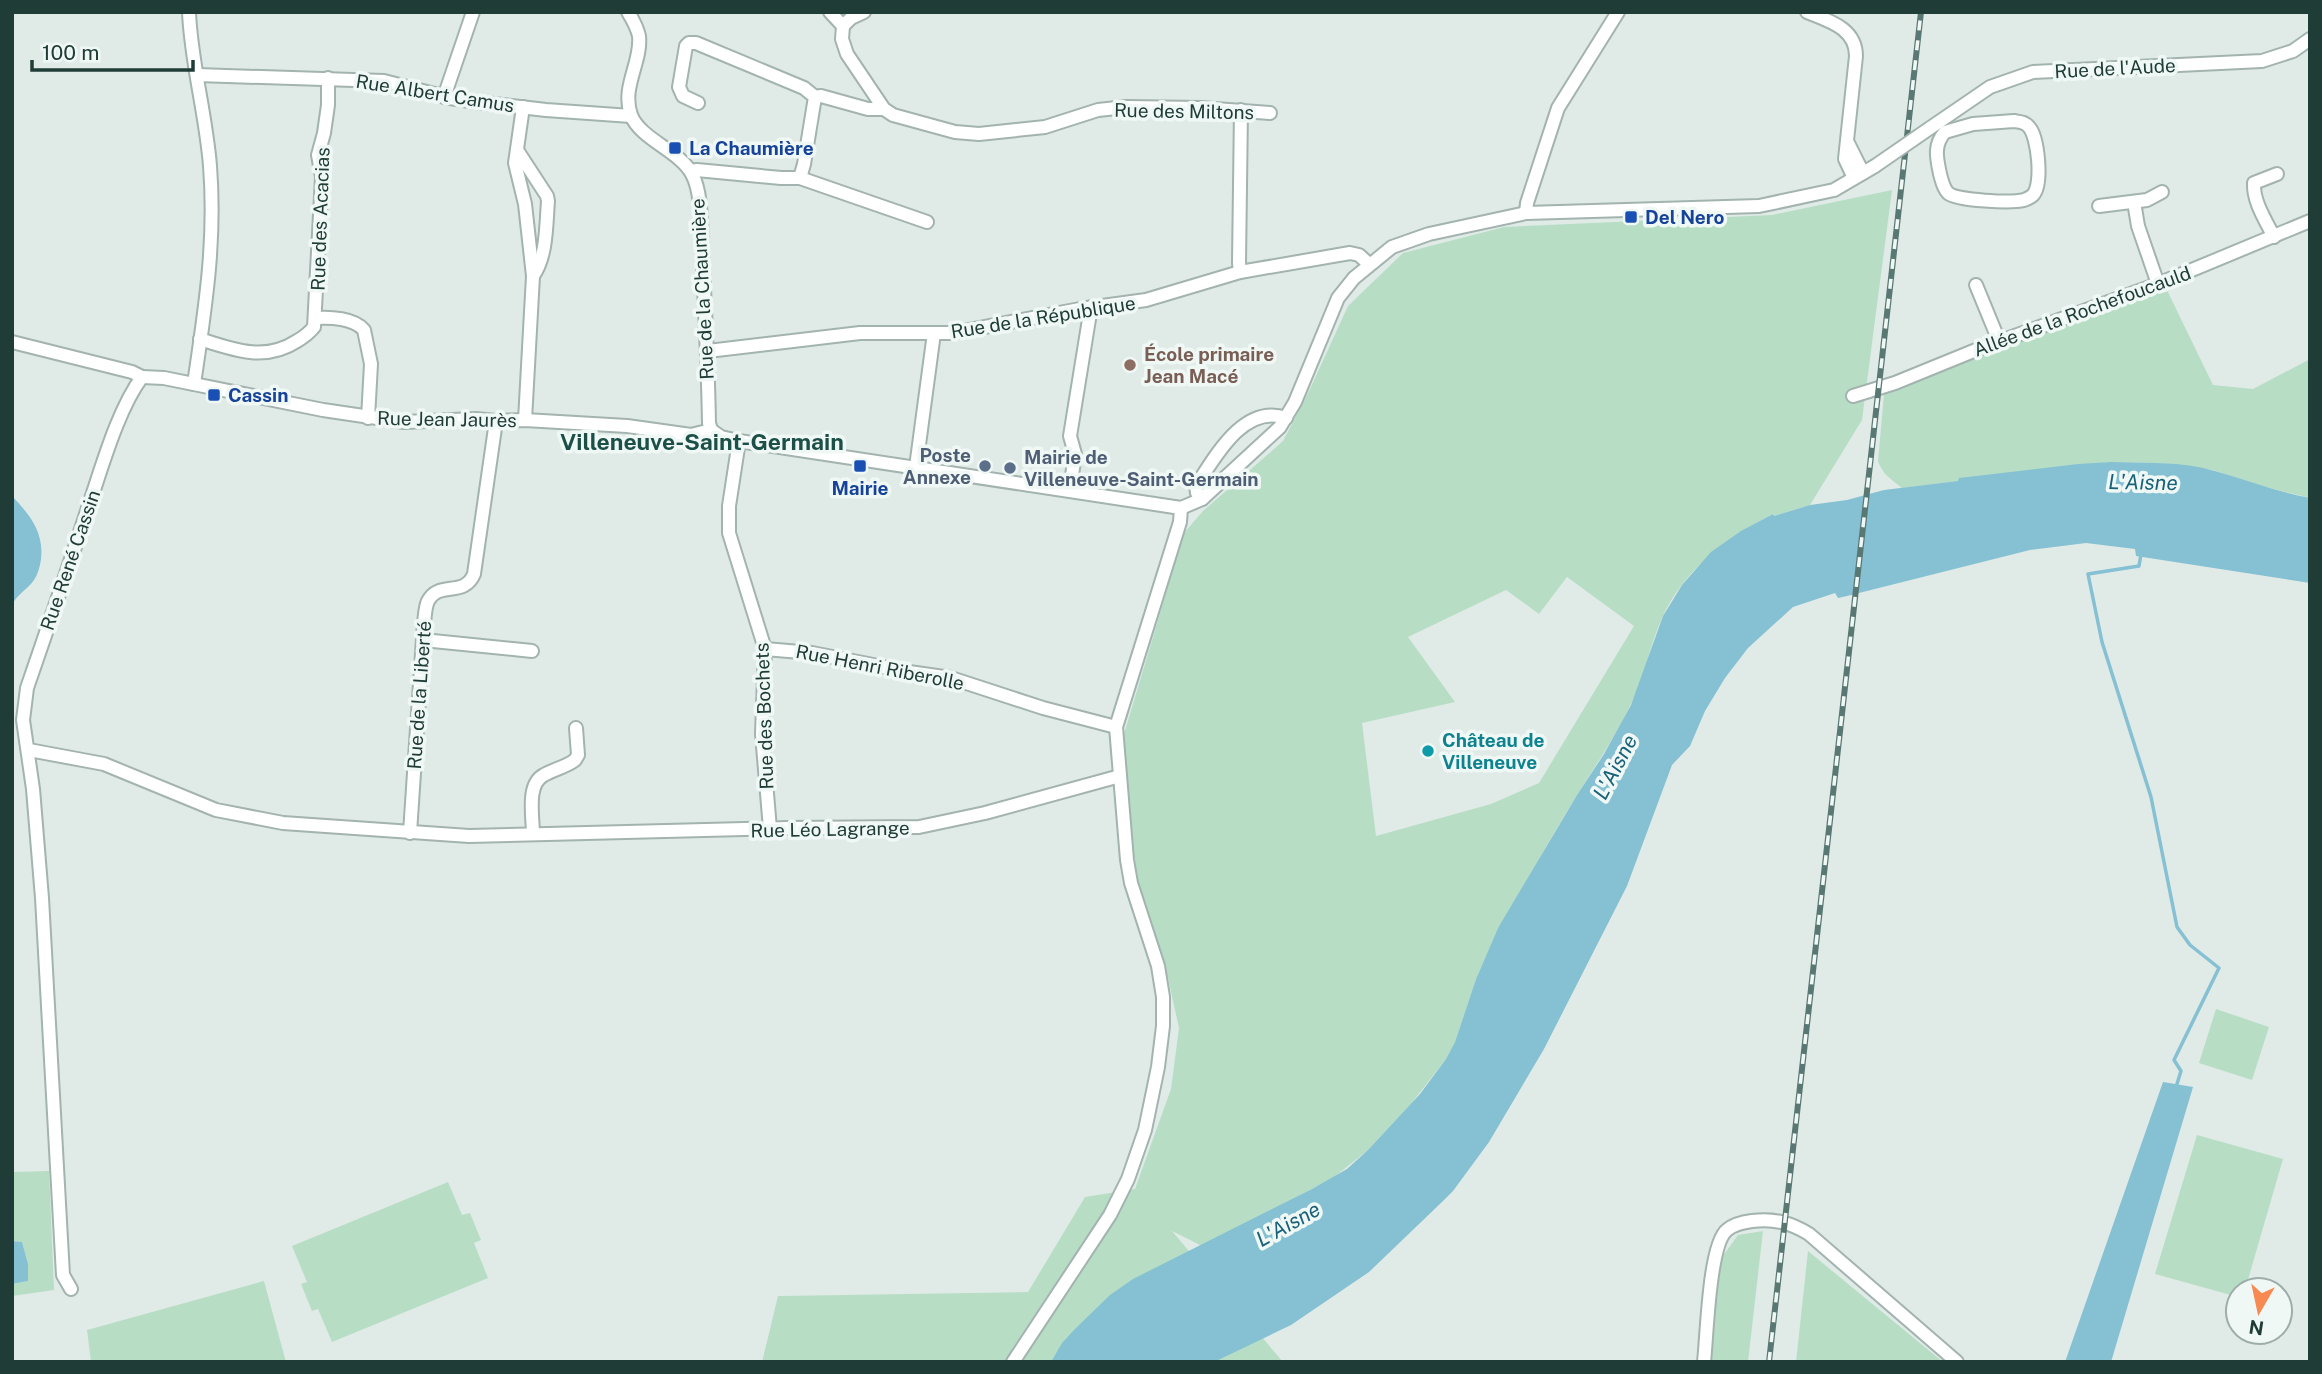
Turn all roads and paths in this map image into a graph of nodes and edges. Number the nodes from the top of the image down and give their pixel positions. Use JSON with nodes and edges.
{"nodes":[{"id":1,"x":189,"y":12,"type":"edge"},
{"id":2,"x":473,"y":12,"type":"edge"},
{"id":3,"x":628,"y":12,"type":"edge"},
{"id":4,"x":830,"y":12,"type":"edge"},
{"id":5,"x":864,"y":12,"type":"edge"},
{"id":6,"x":1618,"y":12,"type":"edge"},
{"id":7,"x":1807,"y":12,"type":"edge"},
{"id":8,"x":842,"y":26,"type":"junction"},
{"id":9,"x":2309,"y":39,"type":"edge"},
{"id":10,"x":197,"y":75,"type":"junction"},
{"id":11,"x":328,"y":78,"type":"junction"},
{"id":12,"x":444,"y":97,"type":"junction"},
{"id":13,"x":815,"y":97,"type":"junction"},
{"id":14,"x":698,"y":103,"type":"dead end"},
{"id":15,"x":1967,"y":103,"type":"junction"},
{"id":16,"x":523,"y":107,"type":"junction"},
{"id":17,"x":884,"y":108,"type":"junction"},
{"id":18,"x":1241,"y":110,"type":"junction"},
{"id":19,"x":1270,"y":113,"type":"dead end"},
{"id":20,"x":631,"y":116,"type":"junction"},
{"id":21,"x":1973,"y":124,"type":"junction"},
{"id":22,"x":517,"y":150,"type":"junction"},
{"id":23,"x":691,"y":171,"type":"junction"},
{"id":24,"x":2277,"y":174,"type":"dead end"},
{"id":25,"x":1858,"y":176,"type":"junction"},
{"id":26,"x":800,"y":178,"type":"junction"},
{"id":27,"x":542,"y":189,"type":"junction"},
{"id":28,"x":2162,"y":192,"type":"dead end"},
{"id":29,"x":2134,"y":202,"type":"junction"},
{"id":30,"x":525,"y":204,"type":"junction"},
{"id":31,"x":2099,"y":206,"type":"dead end"},
{"id":32,"x":1526,"y":213,"type":"junction"},
{"id":33,"x":2310,"y":221,"type":"edge"},
{"id":34,"x":927,"y":222,"type":"dead end"},
{"id":35,"x":2274,"y":237,"type":"junction"},
{"id":36,"x":1369,"y":264,"type":"junction"},
{"id":37,"x":1240,"y":272,"type":"junction"},
{"id":38,"x":533,"y":276,"type":"junction"},
{"id":39,"x":1976,"y":285,"type":"dead end"},
{"id":40,"x":2158,"y":285,"type":"junction"},
{"id":41,"x":1091,"y":307,"type":"junction"},
{"id":42,"x":316,"y":318,"type":"junction"},
{"id":43,"x":934,"y":333,"type":"junction"},
{"id":44,"x":200,"y":339,"type":"junction"},
{"id":45,"x":1999,"y":341,"type":"junction"},
{"id":46,"x":12,"y":342,"type":"edge"},
{"id":47,"x":708,"y":351,"type":"junction"},
{"id":48,"x":142,"y":377,"type":"junction"},
{"id":49,"x":194,"y":384,"type":"junction"},
{"id":50,"x":1853,"y":396,"type":"dead end"},
{"id":51,"x":368,"y":418,"type":"junction"},
{"id":52,"x":1286,"y":418,"type":"junction"},
{"id":53,"x":525,"y":420,"type":"junction"},
{"id":54,"x":496,"y":421,"type":"junction"},
{"id":55,"x":711,"y":430,"type":"junction"},
{"id":56,"x":739,"y":441,"type":"junction"},
{"id":57,"x":916,"y":467,"type":"junction"},
{"id":58,"x":1070,"y":490,"type":"junction"},
{"id":59,"x":1200,"y":496,"type":"junction"},
{"id":60,"x":1181,"y":508,"type":"junction"},
{"id":61,"x":423,"y":640,"type":"junction"},
{"id":62,"x":765,"y":649,"type":"junction"},
{"id":63,"x":533,"y":651,"type":"dead end"},
{"id":64,"x":1116,"y":727,"type":"junction"},
{"id":65,"x":576,"y":728,"type":"dead end"},
{"id":66,"x":29,"y":750,"type":"junction"},
{"id":67,"x":1120,"y":776,"type":"junction"},
{"id":68,"x":770,"y":829,"type":"junction"},
{"id":69,"x":410,"y":833,"type":"junction"},
{"id":70,"x":533,"y":834,"type":"junction"},
{"id":71,"x":71,"y":1289,"type":"dead end"},
{"id":72,"x":1013,"y":1362,"type":"edge"},
{"id":73,"x":1704,"y":1362,"type":"edge"},
{"id":74,"x":1957,"y":1362,"type":"edge"}],
"edges":[{"from":1,"to":10,"type":"street"},
{"from":2,"to":12,"type":"street"},
{"from":3,"to":20,"type":"street"},
{"from":4,"to":8,"type":"street"},
{"from":5,"to":8,"type":"street"},
{"from":6,"to":32,"type":"street"},
{"from":7,"to":25,"type":"street"},
{"from":8,"to":17,"type":"street"},
{"from":9,"to":15,"type":"street","name":"Rue de l'Aude"},
{"from":10,"to":11,"type":"street","name":"Rue Albert Camus"},
{"from":10,"to":44,"type":"street"},
{"from":11,"to":12,"type":"street","name":"Rue Albert Camus"},
{"from":11,"to":42,"type":"street","name":"Rue des Acacias"},
{"from":12,"to":16,"type":"street","name":"Rue Albert Camus"},
{"from":13,"to":14,"type":"street","name":"Rue des Miltons"},
{"from":13,"to":17,"type":"street","name":"Rue des Miltons"},
{"from":13,"to":26,"type":"street"},
{"from":15,"to":21,"type":"street"},
{"from":15,"to":25,"type":"street","name":"Rue de l'Aude","bridge":true},
{"from":16,"to":20,"type":"street","name":"Rue Albert Camus"},
{"from":16,"to":22,"type":"street"},
{"from":17,"to":18,"type":"street","name":"Rue des Miltons"},
{"from":18,"to":19,"type":"street","name":"Rue des Miltons"},
{"from":18,"to":37,"type":"street"},
{"from":20,"to":23,"type":"street","name":"Rue de la Chaumière"},
{"from":21,"to":21,"type":"street"},
{"from":22,"to":27,"type":"street"},
{"from":22,"to":30,"type":"street"},
{"from":23,"to":26,"type":"street"},
{"from":23,"to":47,"type":"street","name":"Rue de la Chaumière"},
{"from":24,"to":35,"type":"street"},
{"from":25,"to":32,"type":"street","name":"Rue de l'Aude"},
{"from":26,"to":34,"type":"street"},
{"from":27,"to":30,"type":"street"},
{"from":27,"to":38,"type":"street"},
{"from":28,"to":29,"type":"street"},
{"from":29,"to":31,"type":"street"},
{"from":29,"to":40,"type":"street"},
{"from":30,"to":38,"type":"street"},
{"from":32,"to":36,"type":"street","name":"Rue de l'Aude"},
{"from":33,"to":35,"type":"street","name":"Allée de la Rochefoucauld"},
{"from":35,"to":40,"type":"street","name":"Allée de la Rochefoucauld"},
{"from":36,"to":37,"type":"street","name":"Rue de la République"},
{"from":36,"to":52,"type":"street","name":"Rue de l'Aude"},
{"from":37,"to":41,"type":"street","name":"Rue de la République"},
{"from":38,"to":53,"type":"street"},
{"from":39,"to":45,"type":"street"},
{"from":40,"to":45,"type":"street","name":"Allée de la Rochefoucauld"},
{"from":41,"to":43,"type":"street","name":"Rue de la République"},
{"from":41,"to":58,"type":"street"},
{"from":42,"to":44,"type":"street"},
{"from":42,"to":51,"type":"street"},
{"from":43,"to":47,"type":"street","name":"Rue de la République"},
{"from":43,"to":57,"type":"street"},
{"from":44,"to":49,"type":"street"},
{"from":45,"to":50,"type":"street","name":"Allée de la Rochefoucauld"},
{"from":46,"to":48,"type":"street","name":"Rue Jean Jaurès"},
{"from":47,"to":55,"type":"street","name":"Rue de la Chaumière"},
{"from":48,"to":49,"type":"street","name":"Rue Jean Jaurès"},
{"from":48,"to":66,"type":"street","name":"Rue René Cassin"},
{"from":49,"to":51,"type":"street","name":"Rue Jean Jaurès"},
{"from":51,"to":54,"type":"street","name":"Rue Jean Jaurès"},
{"from":52,"to":59,"type":"street","name":"Rue de l'Aude"},
{"from":52,"to":59,"type":"street"},
{"from":53,"to":54,"type":"street","name":"Rue Jean Jaurès"},
{"from":53,"to":55,"type":"street","name":"Rue Jean Jaurès"},
{"from":54,"to":61,"type":"street","name":"Rue de la Liberté"},
{"from":55,"to":56,"type":"street"},
{"from":56,"to":57,"type":"street"},
{"from":56,"to":62,"type":"street","name":"Rue des Bochets"},
{"from":57,"to":58,"type":"street"},
{"from":58,"to":60,"type":"street"},
{"from":59,"to":60,"type":"street","name":"Rue de l'Aude"},
{"from":60,"to":64,"type":"street"},
{"from":61,"to":63,"type":"street"},
{"from":61,"to":69,"type":"street","name":"Rue de la Liberté"},
{"from":62,"to":64,"type":"street","name":"Rue Henri Riberolle"},
{"from":62,"to":68,"type":"street","name":"Rue des Bochets"},
{"from":64,"to":67,"type":"street"},
{"from":65,"to":70,"type":"street"},
{"from":66,"to":69,"type":"street","name":"Rue Léo Lagrange"},
{"from":66,"to":71,"type":"street","name":"Rue René Cassin"},
{"from":67,"to":68,"type":"street","name":"Rue Léo Lagrange"},
{"from":67,"to":72,"type":"street"},
{"from":68,"to":70,"type":"street","name":"Rue Léo Lagrange"},
{"from":69,"to":70,"type":"street","name":"Rue Léo Lagrange"},
{"from":73,"to":74,"type":"street"}]}
